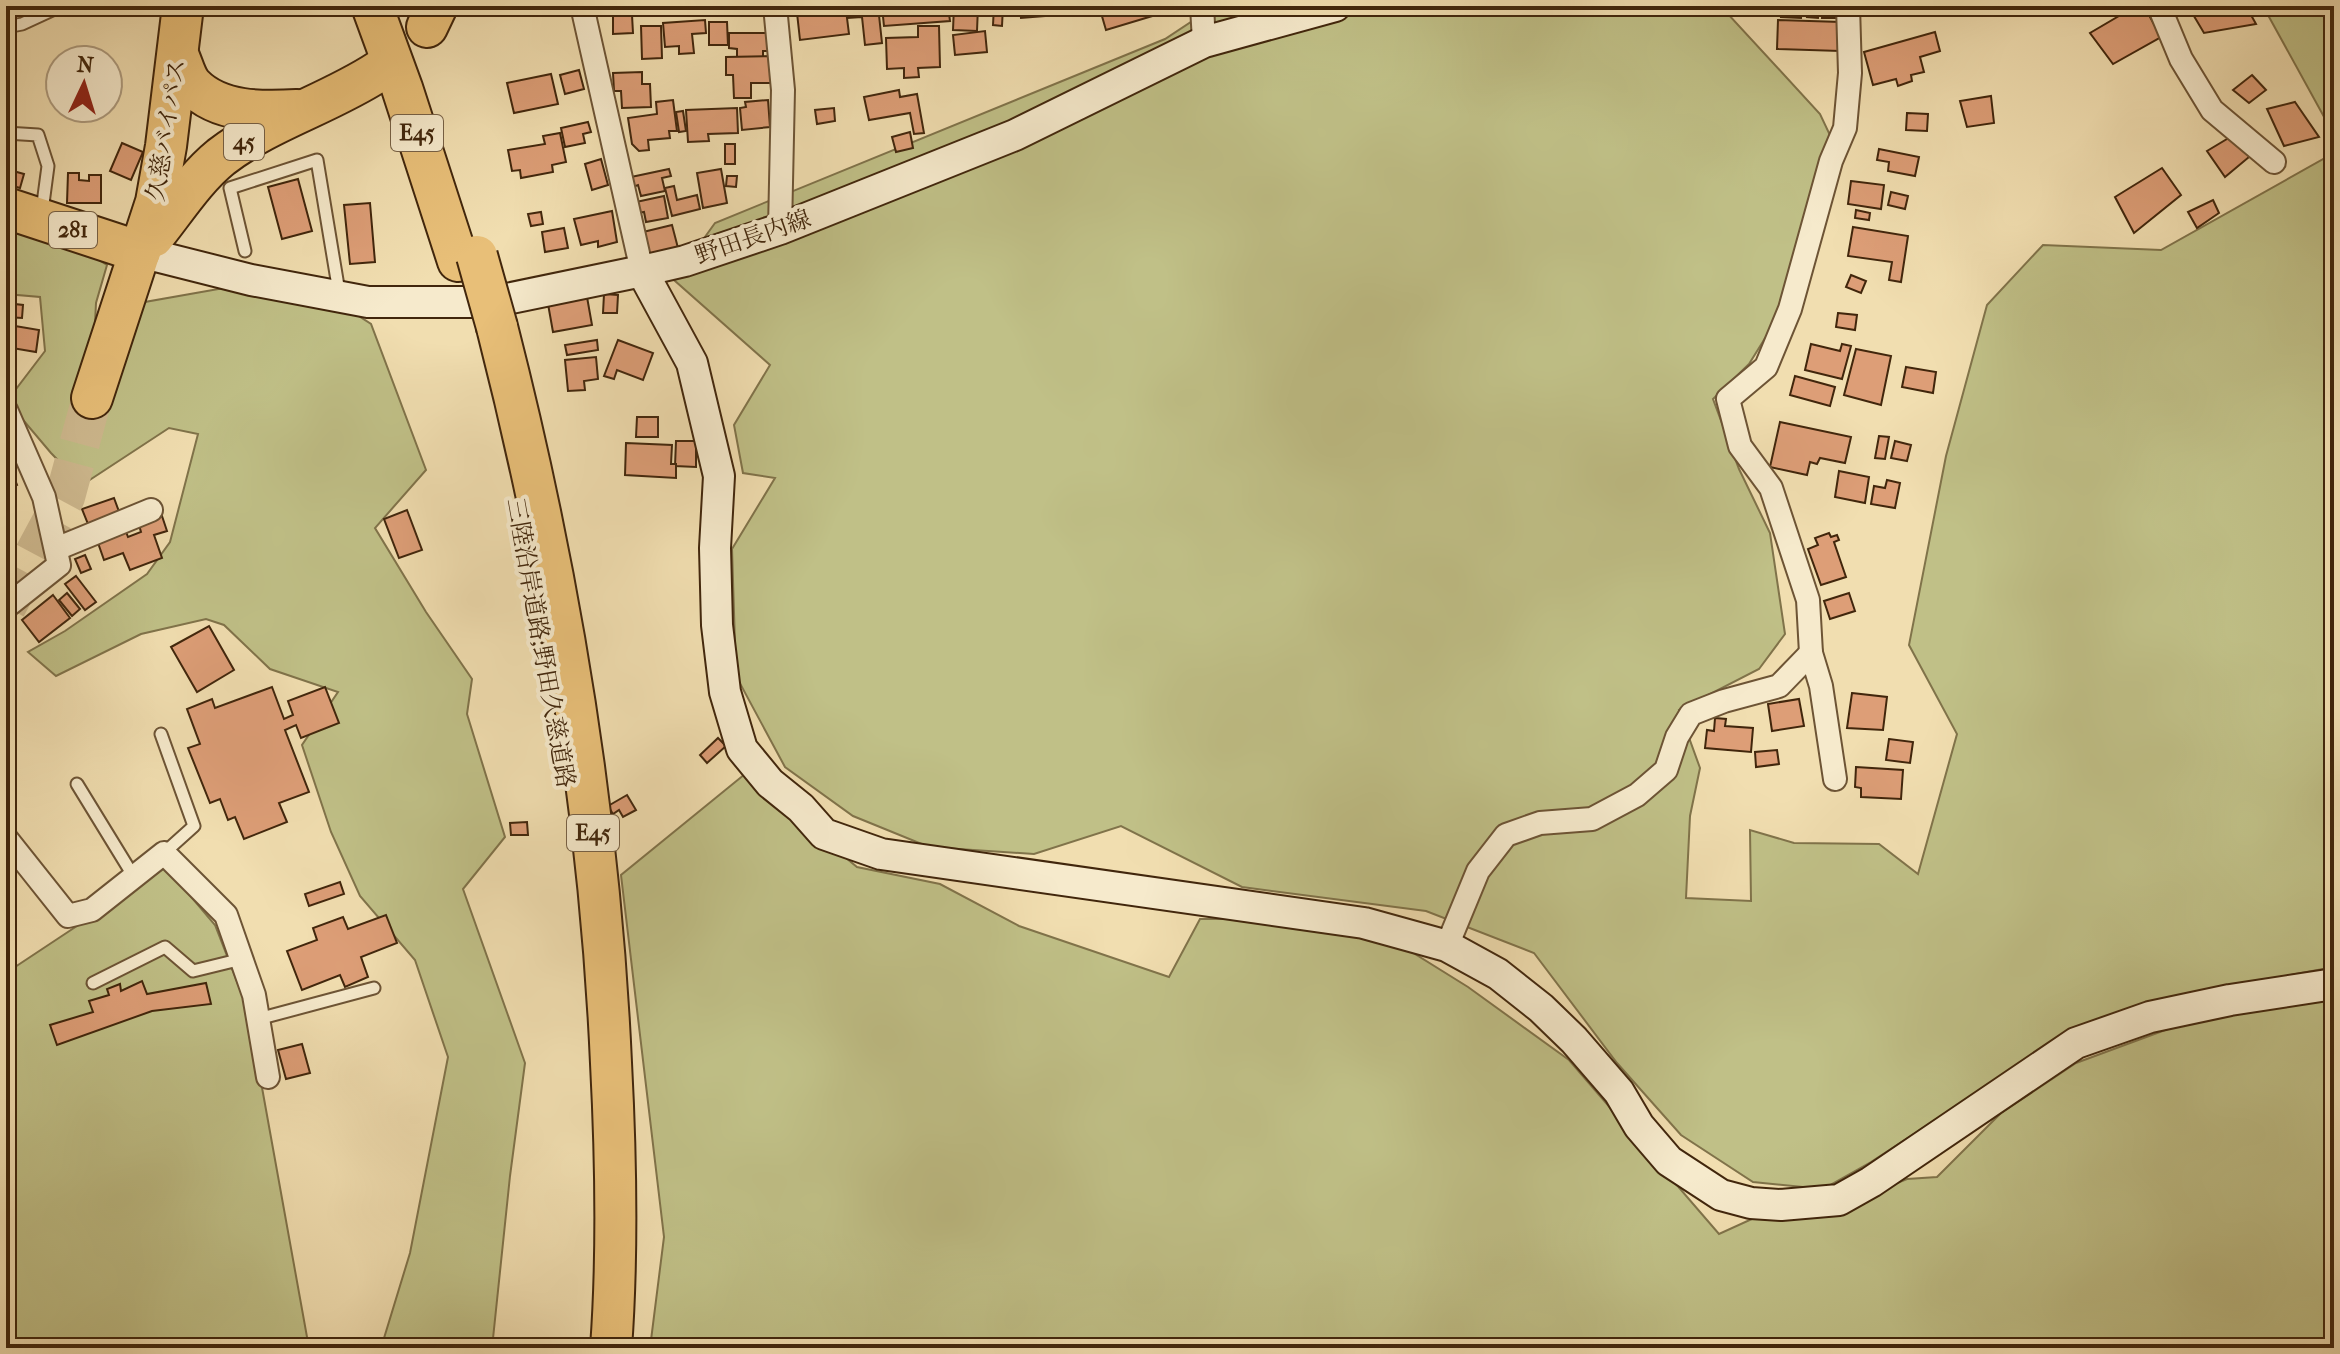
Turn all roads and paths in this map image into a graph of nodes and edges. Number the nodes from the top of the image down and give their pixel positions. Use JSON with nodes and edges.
{"nodes":[{"id":1,"x":61,"y":6,"type":"edge"},
{"id":2,"x":183,"y":6,"type":"edge"},
{"id":3,"x":372,"y":6,"type":"edge"},
{"id":4,"x":582,"y":6,"type":"edge"},
{"id":5,"x":775,"y":6,"type":"edge"},
{"id":6,"x":1202,"y":6,"type":"edge"},
{"id":7,"x":1335,"y":6,"type":"edge"},
{"id":8,"x":1848,"y":6,"type":"edge"},
{"id":9,"x":2159,"y":6,"type":"edge"},
{"id":10,"x":420,"y":13,"type":"edge"},
{"id":11,"x":6,"y":27,"type":"edge"},
{"id":12,"x":1204,"y":42,"type":"junction"},
{"id":13,"x":179,"y":57,"type":"junction"},
{"id":14,"x":379,"y":71,"type":"dead end"},
{"id":15,"x":305,"y":109,"type":"junction"},
{"id":16,"x":6,"y":133,"type":"edge"},
{"id":17,"x":2274,"y":162,"type":"dead end"},
{"id":18,"x":23,"y":214,"type":"edge"},
{"id":19,"x":780,"y":229,"type":"junction"},
{"id":20,"x":245,"y":251,"type":"dead end"},
{"id":21,"x":140,"y":252,"type":"junction"},
{"id":22,"x":467,"y":259,"type":"junction"},
{"id":23,"x":642,"y":271,"type":"junction"},
{"id":24,"x":340,"y":297,"type":"junction"},
{"id":25,"x":486,"y":329,"type":"junction"},
{"id":26,"x":92,"y":398,"type":"tunnel mouth"},
{"id":27,"x":6,"y":410,"type":"edge"},
{"id":28,"x":151,"y":510,"type":"dead end"},
{"id":29,"x":56,"y":549,"type":"junction"},
{"id":30,"x":6,"y":607,"type":"edge"},
{"id":31,"x":1811,"y":653,"type":"junction"},
{"id":32,"x":161,"y":734,"type":"dead end"},
{"id":33,"x":1835,"y":779,"type":"dead end"},
{"id":34,"x":77,"y":784,"type":"dead end"},
{"id":35,"x":6,"y":838,"type":"edge"},
{"id":36,"x":164,"y":853,"type":"junction"},
{"id":37,"x":134,"y":877,"type":"junction"},
{"id":38,"x":1447,"y":946,"type":"junction"},
{"id":39,"x":242,"y":959,"type":"junction"},
{"id":40,"x":93,"y":983,"type":"dead end"},
{"id":41,"x":2334,"y":984,"type":"edge"},
{"id":42,"x":374,"y":988,"type":"dead end"},
{"id":43,"x":258,"y":1019,"type":"junction"},
{"id":44,"x":268,"y":1077,"type":"dead end"},
{"id":45,"x":593,"y":1348,"type":"edge"},
{"id":46,"x":611,"y":1348,"type":"edge"}],
"edges":[{"from":1,"to":11,"type":"lane"},
{"from":2,"to":13,"type":"highway","name":"久慈バイパス","number":"45"},
{"from":3,"to":22,"type":"highway","name":"三陸沿岸道路;野田久慈道路","number":"E45"},
{"from":4,"to":23,"type":"street"},
{"from":5,"to":19,"type":"street"},
{"from":6,"to":12,"type":"street"},
{"from":7,"to":12,"type":"street","name":"野田長内線"},
{"from":8,"to":31,"type":"street"},
{"from":9,"to":17,"type":"street"},
{"from":10,"to":22,"type":"highway","name":"三陸沿岸道路;野田久慈道路","number":"E45"},
{"from":12,"to":19,"type":"street","name":"野田長内線"},
{"from":13,"to":15,"type":"highway","number":"45"},
{"from":13,"to":21,"type":"highway","name":"久慈バイパス","number":"45"},
{"from":14,"to":15,"type":"highway","name":"久慈バイパス","number":"45"},
{"from":15,"to":21,"type":"highway","name":"久慈バイパス","number":"45"},
{"from":16,"to":18,"type":"lane"},
{"from":18,"to":21,"type":"highway","number":"281"},
{"from":19,"to":23,"type":"street","name":"野田長内線"},
{"from":20,"to":24,"type":"lane"},
{"from":21,"to":24,"type":"street","name":"野田長内線"},
{"from":21,"to":26,"type":"highway","name":"久慈バイパス","number":"45"},
{"from":22,"to":25,"type":"highway","name":"三陸沿岸道路;野田久慈道路","number":"E45"},
{"from":23,"to":24,"type":"street","name":"野田長内線"},
{"from":23,"to":38,"type":"street"},
{"from":25,"to":45,"type":"highway","name":"三陸沿岸道路;野田久慈道路","number":"E45"},
{"from":25,"to":46,"type":"highway","name":"三陸沿岸道路;野田久慈道路","number":"E45"},
{"from":27,"to":29,"type":"street"},
{"from":28,"to":29,"type":"street"},
{"from":29,"to":30,"type":"street"},
{"from":31,"to":33,"type":"street"},
{"from":31,"to":38,"type":"street"},
{"from":32,"to":36,"type":"lane"},
{"from":34,"to":37,"type":"lane"},
{"from":35,"to":37,"type":"street"},
{"from":36,"to":37,"type":"street"},
{"from":36,"to":39,"type":"street"},
{"from":38,"to":41,"type":"street"},
{"from":39,"to":40,"type":"lane"},
{"from":39,"to":43,"type":"street"},
{"from":42,"to":43,"type":"lane"},
{"from":43,"to":44,"type":"street"}]}
